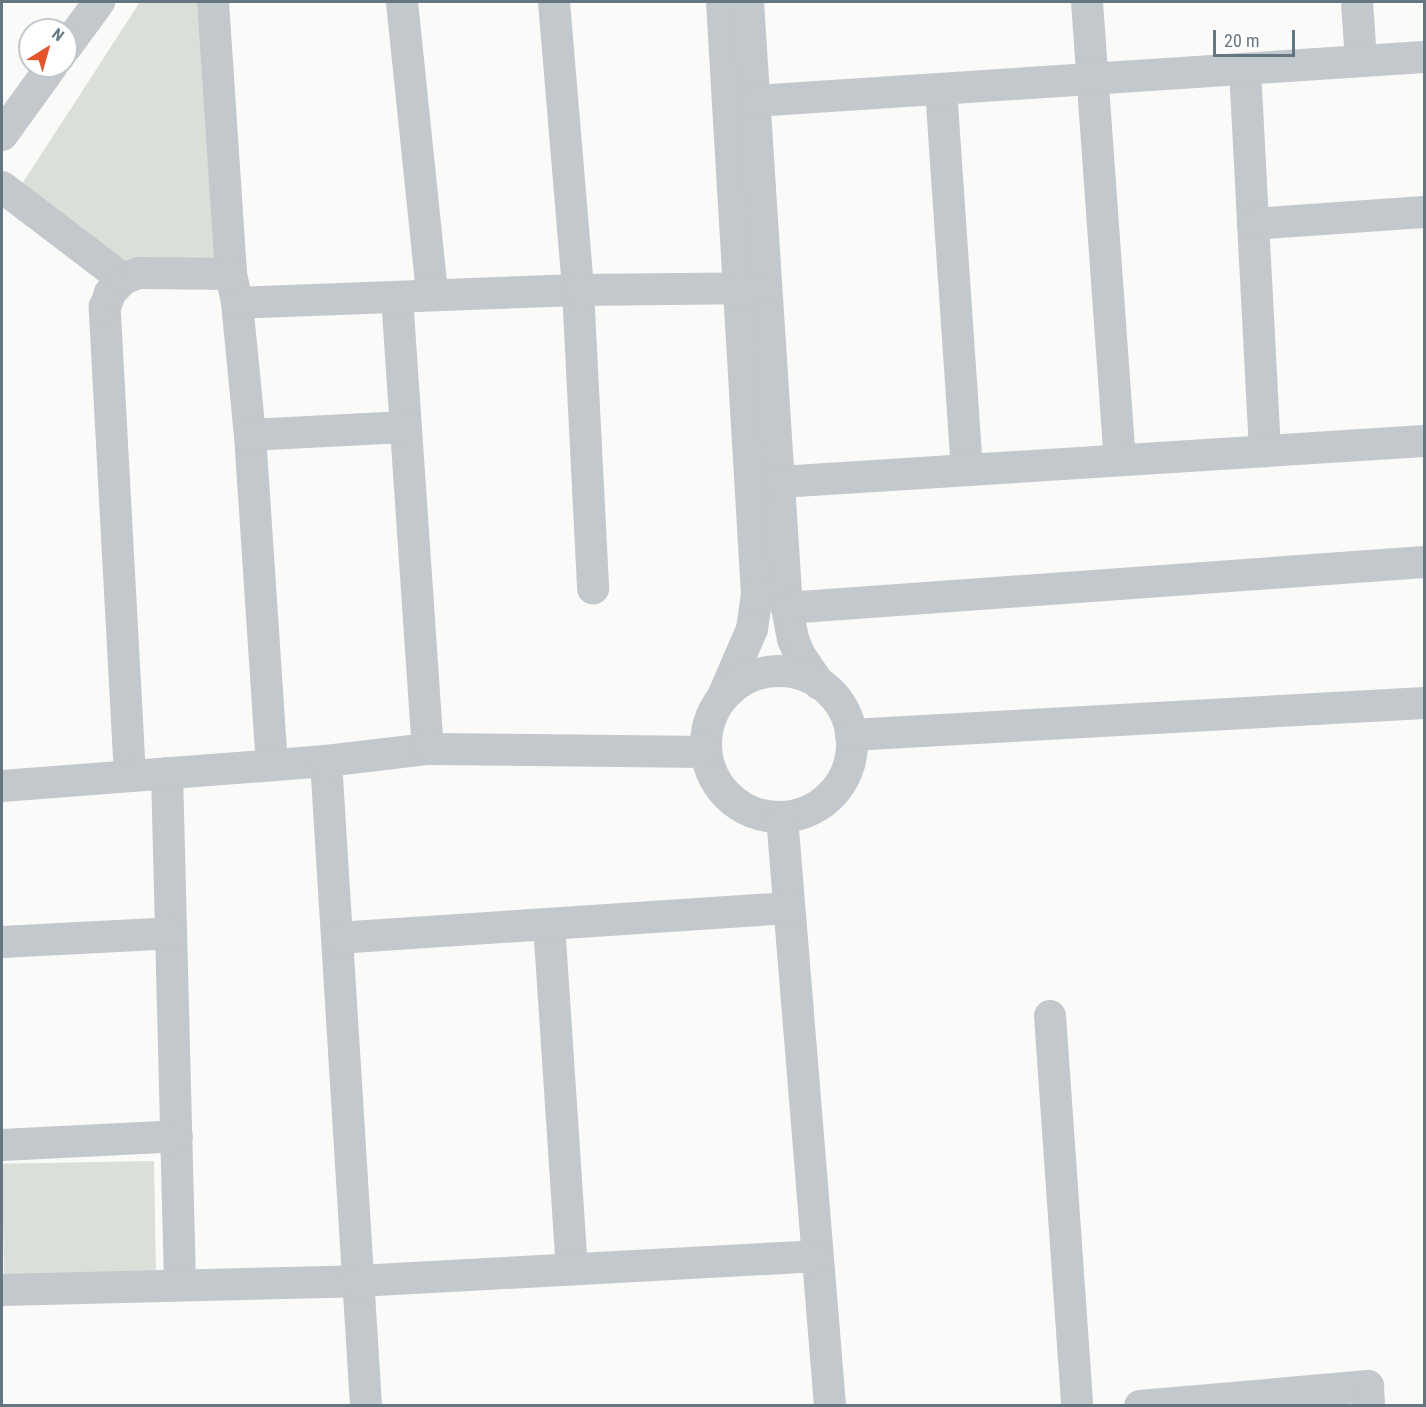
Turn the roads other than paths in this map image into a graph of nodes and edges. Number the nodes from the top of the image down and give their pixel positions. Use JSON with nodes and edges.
{"nodes":[{"id":1,"x":99,"y":2,"type":"edge"},
{"id":2,"x":213,"y":2,"type":"edge"},
{"id":3,"x":402,"y":2,"type":"edge"},
{"id":4,"x":554,"y":2,"type":"edge"},
{"id":5,"x":722,"y":2,"type":"edge"},
{"id":6,"x":748,"y":2,"type":"edge"},
{"id":7,"x":1087,"y":2,"type":"edge"},
{"id":8,"x":1357,"y":2,"type":"edge"},
{"id":9,"x":78,"y":31,"type":"edge"},
{"id":10,"x":1425,"y":57,"type":"edge"},
{"id":11,"x":1361,"y":61,"type":"junction"},
{"id":12,"x":1245,"y":69,"type":"junction"},
{"id":13,"x":43,"y":78,"type":"edge"},
{"id":14,"x":1092,"y":79,"type":"junction"},
{"id":15,"x":941,"y":89,"type":"junction"},
{"id":16,"x":755,"y":101,"type":"junction"},
{"id":17,"x":2,"y":135,"type":"edge"},
{"id":18,"x":2,"y":187,"type":"edge"},
{"id":19,"x":1425,"y":212,"type":"edge"},
{"id":20,"x":1253,"y":224,"type":"junction"},
{"id":21,"x":123,"y":279,"type":"junction"},
{"id":22,"x":753,"y":288,"type":"junction"},
{"id":23,"x":234,"y":289,"type":"junction"},
{"id":24,"x":578,"y":290,"type":"junction"},
{"id":25,"x":432,"y":294,"type":"junction"},
{"id":26,"x":397,"y":297,"type":"junction"},
{"id":27,"x":405,"y":428,"type":"junction"},
{"id":28,"x":250,"y":435,"type":"junction"},
{"id":29,"x":1425,"y":441,"type":"edge"},
{"id":30,"x":1265,"y":451,"type":"junction"},
{"id":31,"x":1120,"y":460,"type":"junction"},
{"id":32,"x":967,"y":470,"type":"junction"},
{"id":33,"x":780,"y":482,"type":"junction"},
{"id":34,"x":1425,"y":562,"type":"edge"},
{"id":35,"x":593,"y":589,"type":"dead end"},
{"id":36,"x":787,"y":608,"type":"junction"},
{"id":37,"x":819,"y":684,"type":"junction"},
{"id":38,"x":723,"y":696,"type":"junction"},
{"id":39,"x":1425,"y":703,"type":"edge"},
{"id":40,"x":851,"y":735,"type":"junction"},
{"id":41,"x":428,"y":749,"type":"junction"},
{"id":42,"x":706,"y":752,"type":"junction"},
{"id":43,"x":326,"y":761,"type":"junction"},
{"id":44,"x":272,"y":765,"type":"junction"},
{"id":45,"x":167,"y":773,"type":"junction"},
{"id":46,"x":130,"y":776,"type":"junction"},
{"id":47,"x":2,"y":786,"type":"edge"},
{"id":48,"x":782,"y":817,"type":"junction"},
{"id":49,"x":788,"y":908,"type":"junction"},
{"id":50,"x":549,"y":924,"type":"junction"},
{"id":51,"x":171,"y":933,"type":"junction"},
{"id":52,"x":337,"y":938,"type":"junction"},
{"id":53,"x":2,"y":942,"type":"edge"},
{"id":54,"x":1050,"y":1016,"type":"dead end"},
{"id":55,"x":177,"y":1136,"type":"junction"},
{"id":56,"x":2,"y":1145,"type":"edge"},
{"id":57,"x":817,"y":1256,"type":"junction"},
{"id":58,"x":572,"y":1269,"type":"junction"},
{"id":59,"x":358,"y":1281,"type":"junction"},
{"id":60,"x":180,"y":1284,"type":"junction"},
{"id":61,"x":2,"y":1290,"type":"edge"},
{"id":62,"x":366,"y":1406,"type":"edge"},
{"id":63,"x":830,"y":1406,"type":"edge"},
{"id":64,"x":1077,"y":1406,"type":"edge"},
{"id":65,"x":1140,"y":1406,"type":"edge"},
{"id":66,"x":1369,"y":1406,"type":"edge"}],
"edges":[{"from":1,"to":9,"type":"street"},
{"from":2,"to":23,"type":"street"},
{"from":3,"to":25,"type":"street"},
{"from":4,"to":24,"type":"street"},
{"from":5,"to":22,"type":"street"},
{"from":6,"to":16,"type":"street"},
{"from":7,"to":14,"type":"street"},
{"from":8,"to":11,"type":"street"},
{"from":10,"to":11,"type":"street"},
{"from":11,"to":12,"type":"street"},
{"from":12,"to":14,"type":"street"},
{"from":12,"to":20,"type":"street"},
{"from":13,"to":17,"type":"street"},
{"from":14,"to":15,"type":"street"},
{"from":14,"to":31,"type":"street"},
{"from":15,"to":16,"type":"street"},
{"from":15,"to":32,"type":"street"},
{"from":16,"to":22,"type":"street"},
{"from":18,"to":21,"type":"street"},
{"from":19,"to":20,"type":"street"},
{"from":20,"to":30,"type":"street"},
{"from":21,"to":23,"type":"street"},
{"from":21,"to":46,"type":"street"},
{"from":22,"to":24,"type":"street"},
{"from":22,"to":33,"type":"street"},
{"from":22,"to":38,"type":"street"},
{"from":23,"to":26,"type":"street"},
{"from":23,"to":28,"type":"street"},
{"from":24,"to":25,"type":"street"},
{"from":24,"to":35,"type":"street"},
{"from":25,"to":26,"type":"street"},
{"from":26,"to":27,"type":"street"},
{"from":27,"to":28,"type":"street"},
{"from":27,"to":41,"type":"street"},
{"from":28,"to":44,"type":"street"},
{"from":29,"to":30,"type":"street"},
{"from":30,"to":31,"type":"street"},
{"from":31,"to":32,"type":"street"},
{"from":32,"to":33,"type":"street"},
{"from":33,"to":36,"type":"street"},
{"from":34,"to":36,"type":"street"},
{"from":36,"to":37,"type":"street"},
{"from":37,"to":38,"type":"street"},
{"from":37,"to":40,"type":"street"},
{"from":38,"to":42,"type":"street"},
{"from":39,"to":40,"type":"street"},
{"from":40,"to":48,"type":"street"},
{"from":41,"to":42,"type":"street"},
{"from":41,"to":43,"type":"street"},
{"from":42,"to":48,"type":"street"},
{"from":43,"to":44,"type":"street"},
{"from":43,"to":52,"type":"street"},
{"from":44,"to":45,"type":"street"},
{"from":45,"to":46,"type":"street"},
{"from":45,"to":51,"type":"street"},
{"from":46,"to":47,"type":"street"},
{"from":48,"to":49,"type":"street"},
{"from":49,"to":50,"type":"street"},
{"from":49,"to":57,"type":"street"},
{"from":50,"to":52,"type":"street"},
{"from":50,"to":58,"type":"street"},
{"from":51,"to":53,"type":"street"},
{"from":51,"to":55,"type":"street"},
{"from":52,"to":59,"type":"street"},
{"from":54,"to":64,"type":"street"},
{"from":55,"to":56,"type":"street"},
{"from":55,"to":60,"type":"street"},
{"from":57,"to":58,"type":"street"},
{"from":57,"to":63,"type":"street"},
{"from":58,"to":59,"type":"street"},
{"from":59,"to":60,"type":"street"},
{"from":59,"to":62,"type":"street"},
{"from":60,"to":61,"type":"street"},
{"from":65,"to":66,"type":"street"}]}
